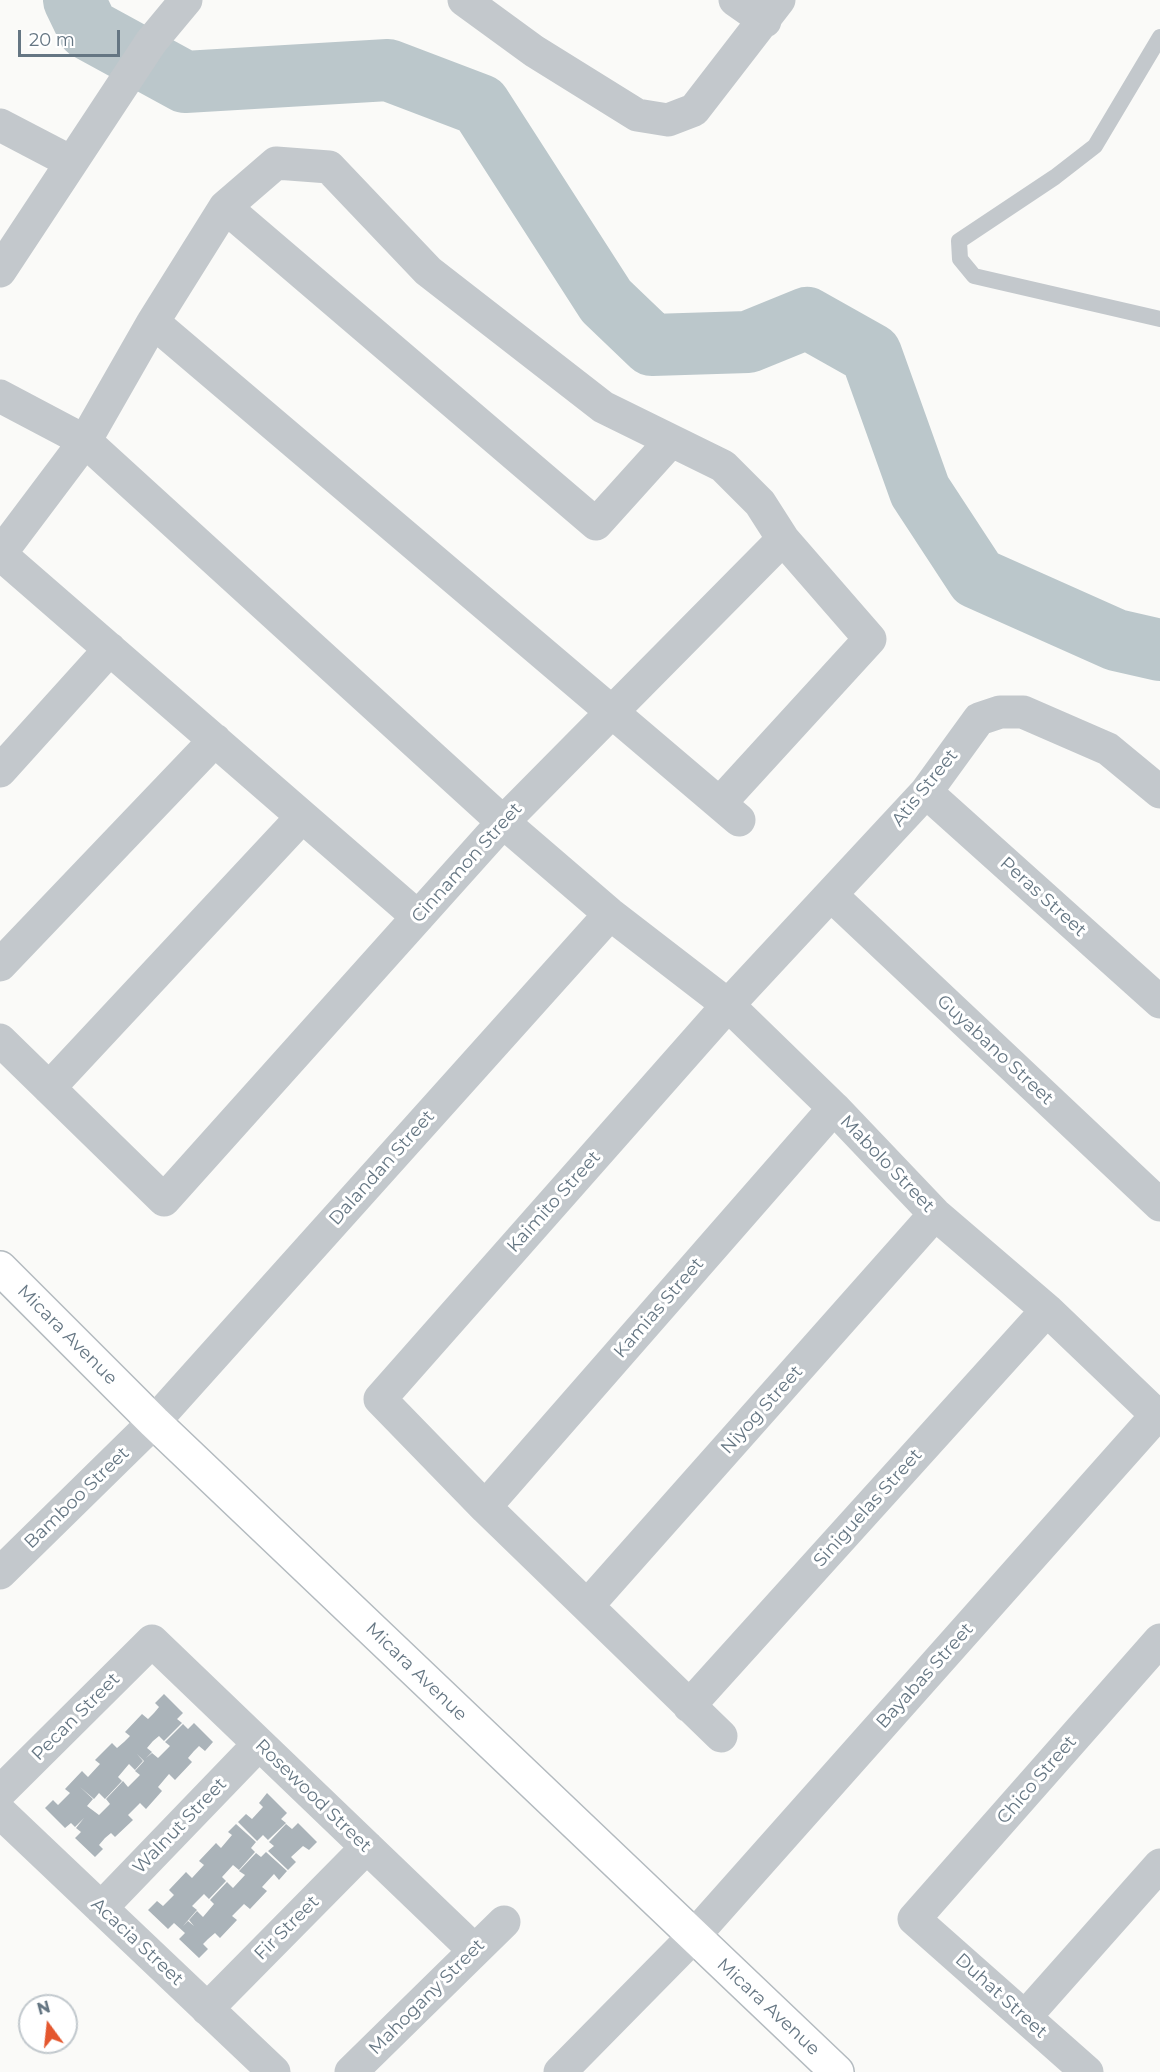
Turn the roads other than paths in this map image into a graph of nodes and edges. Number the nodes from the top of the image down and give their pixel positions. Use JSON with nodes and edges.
{"nodes":[{"id":1,"x":186,"y":0,"type":"edge"},
{"id":2,"x":464,"y":0,"type":"edge"},
{"id":3,"x":735,"y":0,"type":"edge"},
{"id":4,"x":772,"y":10,"type":"edge"},
{"id":5,"x":1160,"y":37,"type":"edge"},
{"id":6,"x":0,"y":125,"type":"edge"},
{"id":7,"x":71,"y":162,"type":"junction"},
{"id":8,"x":225,"y":207,"type":"junction"},
{"id":9,"x":0,"y":270,"type":"edge"},
{"id":10,"x":1160,"y":319,"type":"edge"},
{"id":11,"x":153,"y":322,"type":"junction"},
{"id":12,"x":0,"y":396,"type":"edge"},
{"id":13,"x":85,"y":441,"type":"junction"},
{"id":14,"x":670,"y":442,"type":"junction"},
{"id":15,"x":783,"y":539,"type":"junction"},
{"id":16,"x":0,"y":554,"type":"edge"},
{"id":17,"x":110,"y":649,"type":"junction"},
{"id":18,"x":612,"y":712,"type":"junction"},
{"id":19,"x":215,"y":740,"type":"junction"},
{"id":20,"x":0,"y":771,"type":"edge"},
{"id":21,"x":926,"y":792,"type":"junction"},
{"id":22,"x":1160,"y":792,"type":"edge"},
{"id":23,"x":302,"y":817,"type":"junction"},
{"id":24,"x":503,"y":822,"type":"junction"},
{"id":25,"x":831,"y":896,"type":"junction"},
{"id":26,"x":610,"y":914,"type":"junction"},
{"id":27,"x":418,"y":917,"type":"junction"},
{"id":28,"x":0,"y":965,"type":"edge"},
{"id":29,"x":1160,"y":1002,"type":"edge"},
{"id":30,"x":728,"y":1005,"type":"junction"},
{"id":31,"x":0,"y":1040,"type":"edge"},
{"id":32,"x":49,"y":1088,"type":"junction"},
{"id":33,"x":834,"y":1108,"type":"junction"},
{"id":34,"x":1160,"y":1205,"type":"edge"},
{"id":35,"x":935,"y":1214,"type":"junction"},
{"id":36,"x":0,"y":1268,"type":"edge"},
{"id":37,"x":1047,"y":1310,"type":"junction"},
{"id":38,"x":1158,"y":1417,"type":"edge"},
{"id":39,"x":154,"y":1422,"type":"junction"},
{"id":40,"x":484,"y":1507,"type":"junction"},
{"id":41,"x":0,"y":1573,"type":"edge"},
{"id":42,"x":588,"y":1605,"type":"junction"},
{"id":43,"x":1160,"y":1640,"type":"edge"},
{"id":44,"x":152,"y":1641,"type":"joint"},
{"id":45,"x":689,"y":1706,"type":"junction"},
{"id":46,"x":721,"y":1736,"type":"dead end"},
{"id":47,"x":259,"y":1744,"type":"junction"},
{"id":48,"x":0,"y":1792,"type":"edge"},
{"id":49,"x":0,"y":1812,"type":"edge"},
{"id":50,"x":367,"y":1847,"type":"junction"},
{"id":51,"x":1160,"y":1865,"type":"edge"},
{"id":52,"x":101,"y":1908,"type":"junction"},
{"id":53,"x":914,"y":1919,"type":"joint"},
{"id":54,"x":504,"y":1922,"type":"dead end"},
{"id":55,"x":693,"y":1937,"type":"junction"},
{"id":56,"x":474,"y":1950,"type":"junction"},
{"id":57,"x":207,"y":2008,"type":"junction"},
{"id":58,"x":1025,"y":2018,"type":"junction"},
{"id":59,"x":274,"y":2072,"type":"edge"},
{"id":60,"x":351,"y":2072,"type":"edge"},
{"id":61,"x":560,"y":2072,"type":"edge"},
{"id":62,"x":837,"y":2072,"type":"edge"},
{"id":63,"x":1087,"y":2072,"type":"edge"}],
"edges":[{"from":1,"to":7,"type":"street"},
{"from":2,"to":4,"type":"street"},
{"from":3,"to":4,"type":"street"},
{"from":5,"to":10,"type":"lane"},
{"from":6,"to":7,"type":"street"},
{"from":7,"to":9,"type":"street"},
{"from":8,"to":11,"type":"street"},
{"from":8,"to":14,"type":"street"},
{"from":8,"to":14,"type":"street"},
{"from":11,"to":13,"type":"street"},
{"from":11,"to":18,"type":"street"},
{"from":12,"to":13,"type":"street","name":"Mabolo Street"},
{"from":13,"to":16,"type":"street"},
{"from":13,"to":24,"type":"street","name":"Mabolo Street"},
{"from":14,"to":15,"type":"street"},
{"from":15,"to":18,"type":"street","name":"Cinnamon Street"},
{"from":15,"to":18,"type":"street"},
{"from":16,"to":17,"type":"street"},
{"from":17,"to":19,"type":"street"},
{"from":17,"to":20,"type":"street"},
{"from":18,"to":24,"type":"street","name":"Cinnamon Street"},
{"from":19,"to":23,"type":"street"},
{"from":19,"to":28,"type":"street"},
{"from":21,"to":22,"type":"street","name":"Atis Street"},
{"from":21,"to":25,"type":"street","name":"Atis Street"},
{"from":21,"to":29,"type":"street","name":"Peras Street"},
{"from":23,"to":27,"type":"street"},
{"from":23,"to":32,"type":"street"},
{"from":24,"to":26,"type":"street","name":"Mabolo Street"},
{"from":24,"to":27,"type":"street","name":"Cinnamon Street"},
{"from":25,"to":30,"type":"street","name":"Atis Street"},
{"from":25,"to":34,"type":"street","name":"Guyabano Street"},
{"from":26,"to":30,"type":"street","name":"Mabolo Street"},
{"from":26,"to":39,"type":"street","name":"Dalandan Street"},
{"from":27,"to":32,"type":"street","name":"Cinnamon Street"},
{"from":30,"to":33,"type":"street","name":"Mabolo Street"},
{"from":30,"to":40,"type":"street","name":"Kaimito Street"},
{"from":31,"to":32,"type":"street"},
{"from":33,"to":35,"type":"street","name":"Mabolo Street"},
{"from":33,"to":40,"type":"street","name":"Kamias Street"},
{"from":35,"to":37,"type":"street","name":"Mabolo Street"},
{"from":35,"to":42,"type":"street","name":"Niyog Street"},
{"from":36,"to":39,"type":"street","name":"Micara Avenue"},
{"from":37,"to":38,"type":"street","name":"Mabolo Street"},
{"from":37,"to":45,"type":"street","name":"Siniguelas Street"},
{"from":38,"to":55,"type":"street","name":"Bayabas Street"},
{"from":39,"to":41,"type":"street","name":"Bamboo Street"},
{"from":39,"to":55,"type":"street","name":"Micara Avenue"},
{"from":40,"to":42,"type":"street"},
{"from":42,"to":45,"type":"street"},
{"from":43,"to":53,"type":"street","name":"Chico Street"},
{"from":44,"to":47,"type":"street","name":"Rosewood Street"},
{"from":44,"to":48,"type":"street","name":"Pecan Street"},
{"from":45,"to":46,"type":"street"},
{"from":47,"to":50,"type":"street","name":"Rosewood Street"},
{"from":47,"to":52,"type":"street","name":"Walnut Street"},
{"from":49,"to":52,"type":"street","name":"Acacia Street"},
{"from":50,"to":56,"type":"street","name":"Rosewood Street"},
{"from":50,"to":57,"type":"street","name":"Fir Street"},
{"from":51,"to":58,"type":"street"},
{"from":52,"to":57,"type":"street","name":"Acacia Street"},
{"from":53,"to":58,"type":"street","name":"Duhat Street"},
{"from":54,"to":56,"type":"street","name":"Mahogany Street"},
{"from":55,"to":61,"type":"street","name":"Bayabas Street"},
{"from":55,"to":62,"type":"street","name":"Micara Avenue"},
{"from":56,"to":60,"type":"street","name":"Mahogany Street"},
{"from":57,"to":59,"type":"street","name":"Acacia Street"},
{"from":58,"to":63,"type":"street","name":"Duhat Street"}]}
